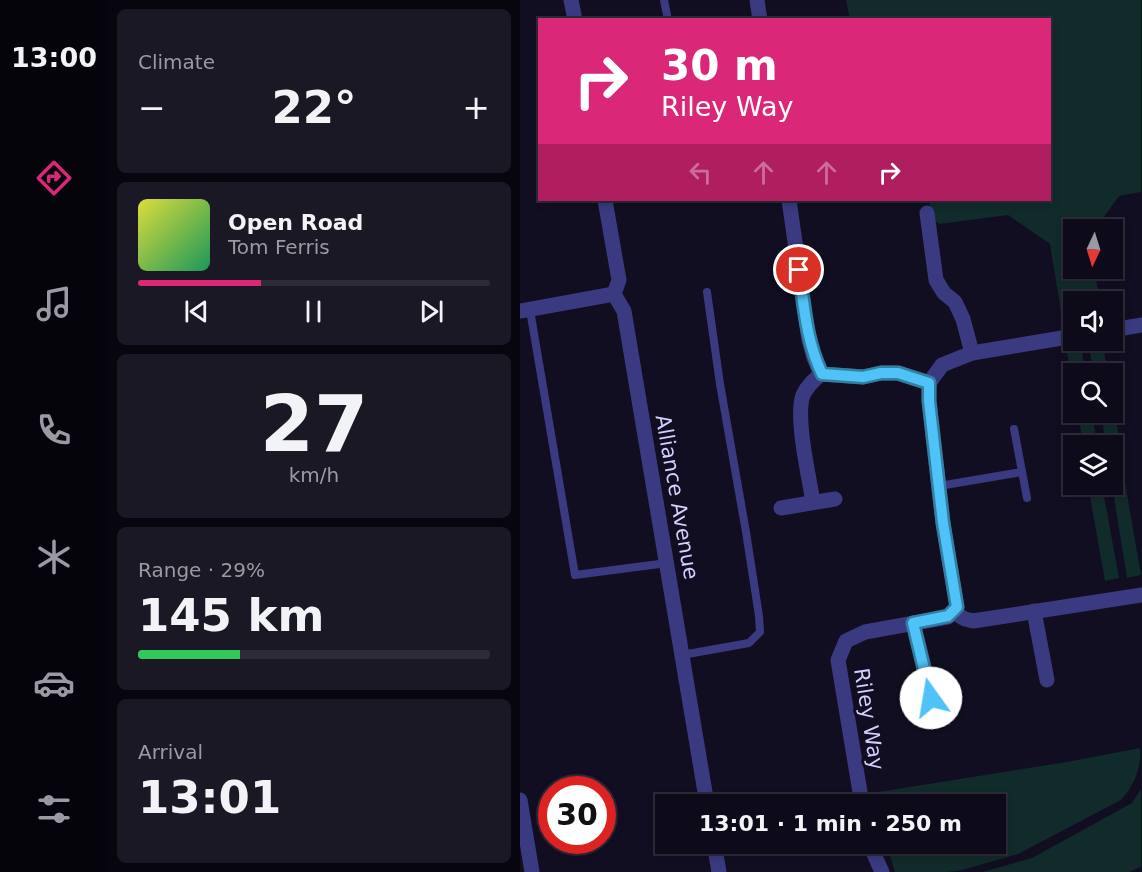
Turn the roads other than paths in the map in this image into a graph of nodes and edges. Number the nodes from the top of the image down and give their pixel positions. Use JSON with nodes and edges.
{"nodes":[{"id":1,"x":571,"y":0,"type":"edge"},
{"id":2,"x":664,"y":0,"type":"edge"},
{"id":3,"x":757,"y":0,"type":"edge"},
{"id":4,"x":575,"y":18,"type":"edge"},
{"id":5,"x":668,"y":18,"type":"edge"},
{"id":6,"x":760,"y":18,"type":"edge"},
{"id":7,"x":605,"y":201,"type":"edge"},
{"id":8,"x":789,"y":201,"type":"edge"},
{"id":9,"x":926,"y":213,"type":"dead end"},
{"id":10,"x":707,"y":292,"type":"dead end"},
{"id":11,"x":614,"y":294,"type":"junction"},
{"id":12,"x":525,"y":311,"type":"edge"},
{"id":13,"x":1141,"y":325,"type":"edge"},
{"id":14,"x":1123,"y":328,"type":"edge"},
{"id":15,"x":1063,"y":338,"type":"edge"},
{"id":16,"x":972,"y":353,"type":"junction"},
{"id":17,"x":822,"y":374,"type":"junction"},
{"id":18,"x":929,"y":383,"type":"junction"},
{"id":19,"x":1014,"y":429,"type":"dead end"},
{"id":20,"x":1022,"y":472,"type":"junction"},
{"id":21,"x":939,"y":486,"type":"junction"},
{"id":22,"x":1027,"y":498,"type":"dead end"},
{"id":23,"x":835,"y":499,"type":"dead end"},
{"id":24,"x":813,"y":502,"type":"junction"},
{"id":25,"x":781,"y":508,"type":"dead end"},
{"id":26,"x":667,"y":563,"type":"junction"},
{"id":27,"x":1141,"y":595,"type":"edge"},
{"id":28,"x":1034,"y":611,"type":"junction"},
{"id":29,"x":953,"y":612,"type":"junction"},
{"id":30,"x":913,"y":623,"type":"junction"},
{"id":31,"x":682,"y":655,"type":"junction"},
{"id":32,"x":1047,"y":681,"type":"dead end"},
{"id":33,"x":955,"y":690,"type":"dead end"},
{"id":34,"x":705,"y":794,"type":"edge"},
{"id":35,"x":860,"y":794,"type":"edge"},
{"id":36,"x":520,"y":800,"type":"edge"},
{"id":37,"x":716,"y":854,"type":"edge"},
{"id":38,"x":874,"y":854,"type":"edge"},
{"id":39,"x":532,"y":872,"type":"edge"},
{"id":40,"x":719,"y":872,"type":"edge"},
{"id":41,"x":882,"y":872,"type":"edge"}],
"edges":[{"from":1,"to":4,"type":"street"},
{"from":2,"to":5,"type":"lane"},
{"from":3,"to":6,"type":"street"},
{"from":7,"to":11,"type":"street","name":"Alliance Avenue"},
{"from":8,"to":17,"type":"street"},
{"from":9,"to":16,"type":"street"},
{"from":10,"to":31,"type":"lane"},
{"from":11,"to":12,"type":"street"},
{"from":11,"to":26,"type":"street","name":"Alliance Avenue"},
{"from":12,"to":26,"type":"lane"},
{"from":13,"to":14,"type":"street"},
{"from":15,"to":16,"type":"street"},
{"from":16,"to":18,"type":"street"},
{"from":17,"to":18,"type":"street"},
{"from":17,"to":24,"type":"street"},
{"from":18,"to":21,"type":"street"},
{"from":19,"to":20,"type":"lane"},
{"from":20,"to":21,"type":"lane"},
{"from":20,"to":22,"type":"lane"},
{"from":21,"to":29,"type":"street"},
{"from":23,"to":24,"type":"street"},
{"from":24,"to":25,"type":"street"},
{"from":26,"to":31,"type":"street","name":"Alliance Avenue"},
{"from":27,"to":28,"type":"street"},
{"from":28,"to":29,"type":"street"},
{"from":28,"to":32,"type":"street"},
{"from":29,"to":30,"type":"street","name":"Riley Way"},
{"from":30,"to":33,"type":"street"},
{"from":30,"to":35,"type":"street","name":"Riley Way"},
{"from":31,"to":34,"type":"street","name":"Alliance Avenue"},
{"from":36,"to":39,"type":"street"},
{"from":37,"to":40,"type":"street"},
{"from":38,"to":41,"type":"street"}]}
